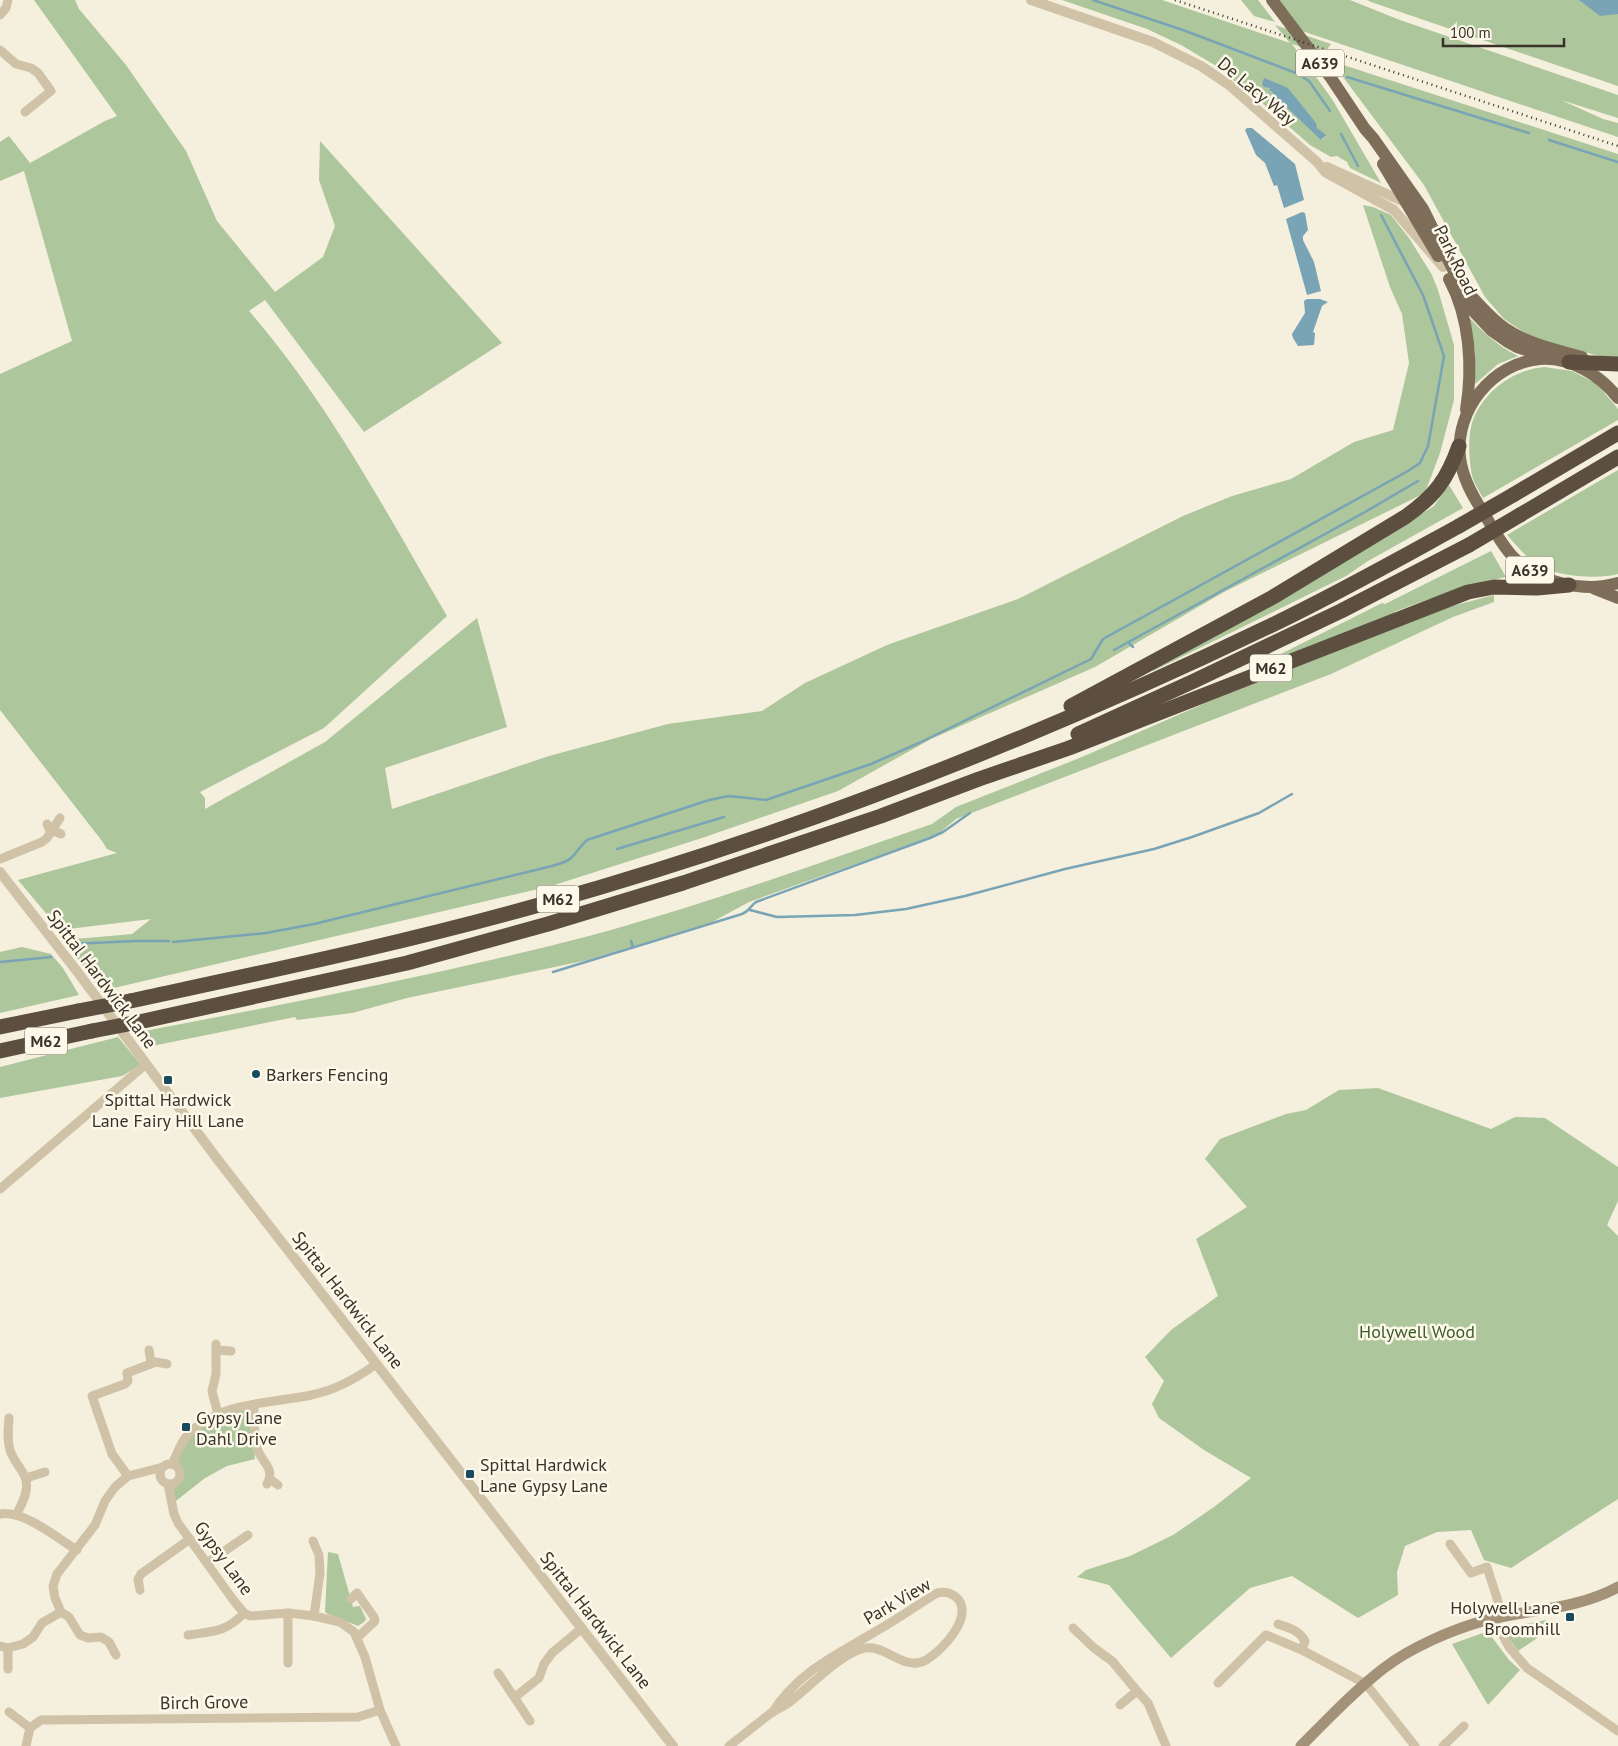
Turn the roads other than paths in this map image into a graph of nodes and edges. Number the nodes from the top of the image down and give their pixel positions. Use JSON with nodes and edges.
{"nodes":[{"id":1,"x":8,"y":0,"type":"edge"},
{"id":2,"x":1031,"y":0,"type":"edge"},
{"id":3,"x":1272,"y":0,"type":"edge"},
{"id":4,"x":0,"y":15,"type":"edge"},
{"id":5,"x":0,"y":50,"type":"edge"},
{"id":6,"x":25,"y":112,"type":"dead end"},
{"id":7,"x":1364,"y":129,"type":"junction"},
{"id":8,"x":1317,"y":162,"type":"junction"},
{"id":9,"x":1406,"y":203,"type":"junction"},
{"id":10,"x":1423,"y":209,"type":"junction"},
{"id":11,"x":1443,"y":267,"type":"junction"},
{"id":12,"x":1456,"y":283,"type":"junction"},
{"id":13,"x":1551,"y":358,"type":"junction"},
{"id":14,"x":1569,"y":362,"type":"junction"},
{"id":15,"x":1612,"y":364,"type":"edge"},
{"id":16,"x":1618,"y":398,"type":"edge"},
{"id":17,"x":1464,"y":420,"type":"junction"},
{"id":18,"x":1616,"y":434,"type":"edge"},
{"id":19,"x":1459,"y":446,"type":"junction"},
{"id":20,"x":1618,"y":457,"type":"edge"},
{"id":21,"x":1618,"y":583,"type":"edge"},
{"id":22,"x":1569,"y":585,"type":"junction"},
{"id":23,"x":1587,"y":586,"type":"junction"},
{"id":24,"x":1612,"y":588,"type":"edge"},
{"id":25,"x":1618,"y":598,"type":"edge"},
{"id":26,"x":975,"y":757,"type":"junction"},
{"id":27,"x":979,"y":779,"type":"junction"},
{"id":28,"x":60,"y":818,"type":"dead end"},
{"id":29,"x":0,"y":859,"type":"edge"},
{"id":30,"x":0,"y":872,"type":"edge"},
{"id":31,"x":0,"y":1027,"type":"edge"},
{"id":32,"x":0,"y":1051,"type":"edge"},
{"id":33,"x":146,"y":1064,"type":"junction"},
{"id":34,"x":0,"y":1189,"type":"edge"},
{"id":35,"x":150,"y":1350,"type":"dead end"},
{"id":36,"x":231,"y":1351,"type":"dead end"},
{"id":37,"x":151,"y":1363,"type":"junction"},
{"id":38,"x":167,"y":1364,"type":"dead end"},
{"id":39,"x":376,"y":1364,"type":"junction"},
{"id":40,"x":254,"y":1405,"type":"junction"},
{"id":41,"x":218,"y":1414,"type":"junction"},
{"id":42,"x":9,"y":1418,"type":"dead end"},
{"id":43,"x":172,"y":1464,"type":"junction"},
{"id":44,"x":161,"y":1471,"type":"junction"},
{"id":45,"x":45,"y":1472,"type":"dead end"},
{"id":46,"x":128,"y":1476,"type":"junction"},
{"id":47,"x":26,"y":1478,"type":"junction"},
{"id":48,"x":172,"y":1483,"type":"junction"},
{"id":49,"x":278,"y":1485,"type":"dead end"},
{"id":50,"x":0,"y":1514,"type":"edge"},
{"id":51,"x":16,"y":1515,"type":"junction"},
{"id":52,"x":248,"y":1535,"type":"dead end"},
{"id":53,"x":190,"y":1539,"type":"junction"},
{"id":54,"x":313,"y":1541,"type":"dead end"},
{"id":55,"x":1450,"y":1544,"type":"dead end"},
{"id":56,"x":77,"y":1550,"type":"junction"},
{"id":57,"x":207,"y":1563,"type":"junction"},
{"id":58,"x":1618,"y":1587,"type":"edge"},
{"id":59,"x":140,"y":1590,"type":"dead end"},
{"id":60,"x":350,"y":1599,"type":"dead end"},
{"id":61,"x":62,"y":1612,"type":"junction"},
{"id":62,"x":244,"y":1613,"type":"junction"},
{"id":63,"x":288,"y":1613,"type":"junction"},
{"id":64,"x":314,"y":1616,"type":"junction"},
{"id":65,"x":1498,"y":1618,"type":"junction"},
{"id":66,"x":1278,"y":1624,"type":"dead end"},
{"id":67,"x":582,"y":1628,"type":"junction"},
{"id":68,"x":1073,"y":1628,"type":"dead end"},
{"id":69,"x":188,"y":1635,"type":"dead end"},
{"id":70,"x":357,"y":1638,"type":"junction"},
{"id":71,"x":4,"y":1647,"type":"edge"},
{"id":72,"x":1302,"y":1650,"type":"junction"},
{"id":73,"x":116,"y":1655,"type":"dead end"},
{"id":74,"x":288,"y":1663,"type":"dead end"},
{"id":75,"x":8,"y":1668,"type":"dead end"},
{"id":76,"x":498,"y":1673,"type":"dead end"},
{"id":77,"x":1218,"y":1683,"type":"dead end"},
{"id":78,"x":1366,"y":1684,"type":"junction"},
{"id":79,"x":1137,"y":1691,"type":"junction"},
{"id":80,"x":515,"y":1697,"type":"junction"},
{"id":81,"x":1120,"y":1705,"type":"dead end"},
{"id":82,"x":380,"y":1710,"type":"junction"},
{"id":83,"x":9,"y":1712,"type":"dead end"},
{"id":84,"x":772,"y":1712,"type":"junction"},
{"id":85,"x":530,"y":1721,"type":"dead end"},
{"id":86,"x":1464,"y":1726,"type":"dead end"},
{"id":87,"x":30,"y":1728,"type":"junction"},
{"id":88,"x":1618,"y":1731,"type":"edge"},
{"id":89,"x":26,"y":1746,"type":"edge"},
{"id":90,"x":396,"y":1746,"type":"edge"},
{"id":91,"x":673,"y":1746,"type":"edge"},
{"id":92,"x":729,"y":1746,"type":"edge"},
{"id":93,"x":1166,"y":1746,"type":"edge"},
{"id":94,"x":1301,"y":1746,"type":"edge"},
{"id":95,"x":1415,"y":1746,"type":"edge"},
{"id":96,"x":1443,"y":1746,"type":"edge"}],
"edges":[{"from":1,"to":4,"type":"street"},
{"from":2,"to":8,"type":"street","name":"De Lacy Way"},
{"from":3,"to":7,"type":"main road","name":"Park Road","number":"A639"},
{"from":5,"to":6,"type":"street"},
{"from":7,"to":9,"type":"main road","name":"Park Road"},
{"from":7,"to":10,"type":"main road","name":"Park Road"},
{"from":8,"to":9,"type":"street","name":"De Lacy Way"},
{"from":8,"to":11,"type":"street","name":"De Lacy Way"},
{"from":9,"to":10,"type":"street","name":"De Lacy Way"},
{"from":9,"to":11,"type":"main road","name":"Park Road"},
{"from":10,"to":12,"type":"main road","name":"Park Road"},
{"from":11,"to":12,"type":"main road","name":"Park Road"},
{"from":12,"to":13,"type":"main road","name":"Park Road","number":"A639"},
{"from":12,"to":15,"type":"main road"},
{"from":12,"to":17,"type":"main road","name":"Park Road","number":"A639"},
{"from":13,"to":14,"type":"main road","number":"A639"},
{"from":13,"to":17,"type":"main road","number":"A639"},
{"from":14,"to":15,"type":"highway"},
{"from":14,"to":16,"type":"main road","number":"A639"},
{"from":17,"to":19,"type":"main road","number":"A639"},
{"from":18,"to":26,"type":"highway","number":"M62","bridge":true},
{"from":19,"to":22,"type":"main road","number":"A639"},
{"from":19,"to":26,"type":"highway"},
{"from":20,"to":27,"type":"highway","number":"M62","bridge":true},
{"from":21,"to":24,"type":"main road","number":"A639"},
{"from":22,"to":23,"type":"main road","number":"A639"},
{"from":22,"to":27,"type":"highway","number":"M62"},
{"from":23,"to":24,"type":"main road","number":"A639"},
{"from":23,"to":25,"type":"main road"},
{"from":26,"to":31,"type":"highway","number":"M62","bridge":true},
{"from":27,"to":32,"type":"highway","number":"M62","bridge":true},
{"from":28,"to":29,"type":"street"},
{"from":30,"to":33,"type":"street","name":"Spittal Hardwick Lane"},
{"from":33,"to":34,"type":"street"},
{"from":33,"to":39,"type":"street","name":"Spittal Hardwick Lane"},
{"from":35,"to":37,"type":"street"},
{"from":36,"to":41,"type":"street"},
{"from":37,"to":38,"type":"street"},
{"from":37,"to":46,"type":"street"},
{"from":39,"to":40,"type":"street"},
{"from":39,"to":67,"type":"street","name":"Spittal Hardwick Lane"},
{"from":40,"to":41,"type":"street"},
{"from":40,"to":49,"type":"street"},
{"from":41,"to":43,"type":"street"},
{"from":42,"to":47,"type":"street"},
{"from":43,"to":44,"type":"street"},
{"from":43,"to":48,"type":"street"},
{"from":44,"to":46,"type":"street"},
{"from":44,"to":48,"type":"street"},
{"from":45,"to":47,"type":"street"},
{"from":46,"to":56,"type":"street"},
{"from":47,"to":51,"type":"street"},
{"from":48,"to":53,"type":"street","name":"Gypsy Lane"},
{"from":50,"to":51,"type":"street"},
{"from":51,"to":56,"type":"street"},
{"from":52,"to":57,"type":"street"},
{"from":53,"to":57,"type":"street","name":"Gypsy Lane"},
{"from":53,"to":59,"type":"street"},
{"from":54,"to":64,"type":"street"},
{"from":55,"to":65,"type":"street"},
{"from":56,"to":61,"type":"street"},
{"from":57,"to":62,"type":"street","name":"Gypsy Lane"},
{"from":58,"to":65,"type":"main road"},
{"from":60,"to":70,"type":"street"},
{"from":61,"to":71,"type":"street"},
{"from":61,"to":73,"type":"street"},
{"from":62,"to":63,"type":"street","name":"Gypsy Lane"},
{"from":62,"to":69,"type":"street"},
{"from":63,"to":64,"type":"street","name":"Gypsy Lane"},
{"from":63,"to":74,"type":"street"},
{"from":64,"to":70,"type":"street","name":"Gypsy Lane"},
{"from":65,"to":78,"type":"main road"},
{"from":65,"to":88,"type":"street"},
{"from":66,"to":72,"type":"street"},
{"from":67,"to":80,"type":"street"},
{"from":67,"to":91,"type":"street","name":"Spittal Hardwick Lane"},
{"from":68,"to":79,"type":"street"},
{"from":70,"to":82,"type":"street"},
{"from":71,"to":75,"type":"street"},
{"from":72,"to":77,"type":"street"},
{"from":72,"to":78,"type":"street"},
{"from":76,"to":80,"type":"street"},
{"from":78,"to":94,"type":"main road"},
{"from":78,"to":95,"type":"street"},
{"from":79,"to":81,"type":"street"},
{"from":79,"to":93,"type":"street"},
{"from":80,"to":85,"type":"street"},
{"from":82,"to":87,"type":"street","name":"Birch Grove"},
{"from":82,"to":90,"type":"street"},
{"from":83,"to":87,"type":"street"},
{"from":84,"to":84,"type":"street","name":"Park View"},
{"from":84,"to":92,"type":"street","name":"Park View"},
{"from":86,"to":96,"type":"street"},
{"from":87,"to":89,"type":"street"}]}
